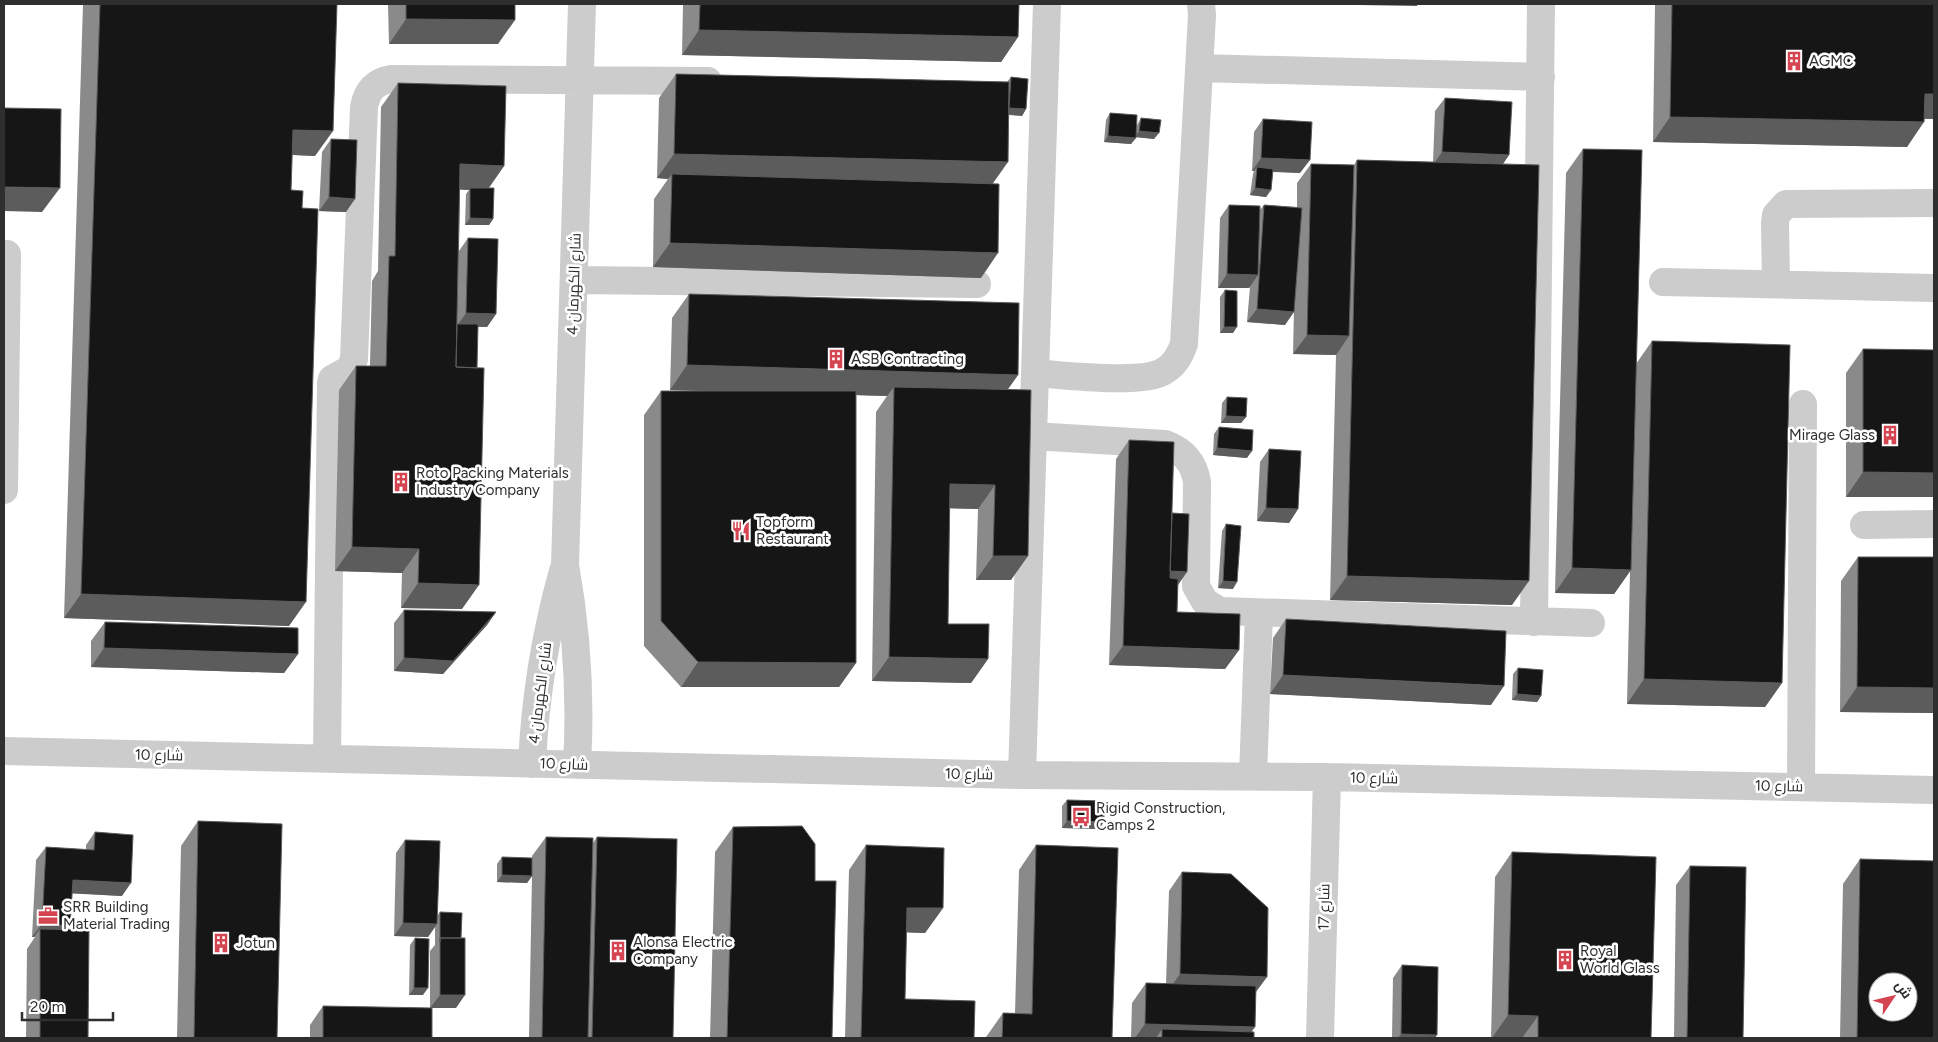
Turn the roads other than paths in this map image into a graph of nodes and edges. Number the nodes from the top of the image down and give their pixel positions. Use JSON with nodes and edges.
{"nodes":[{"id":1,"x":582,"y":4,"type":"edge"},
{"id":2,"x":1047,"y":4,"type":"edge"},
{"id":3,"x":1201,"y":4,"type":"edge"},
{"id":4,"x":1541,"y":4,"type":"edge"},
{"id":5,"x":1200,"y":68,"type":"junction"},
{"id":6,"x":1540,"y":77,"type":"junction"},
{"id":7,"x":580,"y":80,"type":"junction"},
{"id":8,"x":734,"y":82,"type":"edge"},
{"id":9,"x":1934,"y":203,"type":"edge"},
{"id":10,"x":7,"y":254,"type":"dead end"},
{"id":11,"x":574,"y":280,"type":"junction"},
{"id":12,"x":1663,"y":282,"type":"dead end"},
{"id":13,"x":977,"y":284,"type":"dead end"},
{"id":14,"x":1776,"y":284,"type":"junction"},
{"id":15,"x":1934,"y":288,"type":"edge"},
{"id":16,"x":1035,"y":373,"type":"junction"},
{"id":17,"x":1803,"y":404,"type":"dead end"},
{"id":18,"x":1033,"y":436,"type":"junction"},
{"id":19,"x":4,"y":490,"type":"edge"},
{"id":20,"x":1934,"y":524,"type":"edge"},
{"id":21,"x":1864,"y":525,"type":"dead end"},
{"id":22,"x":565,"y":565,"type":"junction"},
{"id":23,"x":1259,"y":613,"type":"junction"},
{"id":24,"x":1534,"y":622,"type":"junction"},
{"id":25,"x":1591,"y":623,"type":"dead end"},
{"id":26,"x":4,"y":751,"type":"edge"},
{"id":27,"x":327,"y":758,"type":"junction"},
{"id":28,"x":532,"y":764,"type":"junction"},
{"id":29,"x":577,"y":765,"type":"junction"},
{"id":30,"x":1022,"y":776,"type":"junction"},
{"id":31,"x":1253,"y":776,"type":"junction"},
{"id":32,"x":1327,"y":777,"type":"junction"},
{"id":33,"x":1801,"y":787,"type":"junction"},
{"id":34,"x":1934,"y":790,"type":"edge"},
{"id":35,"x":1320,"y":1038,"type":"edge"}],
"edges":[{"from":1,"to":7,"type":"street","name":"شارع الكهرمان 4"},
{"from":2,"to":16,"type":"street"},
{"from":3,"to":5,"type":"street"},
{"from":4,"to":6,"type":"street"},
{"from":5,"to":6,"type":"street"},
{"from":5,"to":16,"type":"street"},
{"from":6,"to":24,"type":"street"},
{"from":7,"to":8,"type":"street"},
{"from":7,"to":11,"type":"street","name":"شارع الكهرمان 4"},
{"from":7,"to":27,"type":"street"},
{"from":9,"to":14,"type":"street"},
{"from":10,"to":19,"type":"street"},
{"from":11,"to":13,"type":"street"},
{"from":11,"to":22,"type":"street","name":"شارع الكهرمان 4"},
{"from":12,"to":14,"type":"street"},
{"from":14,"to":15,"type":"street"},
{"from":16,"to":18,"type":"street"},
{"from":17,"to":33,"type":"street"},
{"from":18,"to":23,"type":"street"},
{"from":18,"to":30,"type":"street"},
{"from":20,"to":21,"type":"street"},
{"from":22,"to":28,"type":"street","name":"شارع الكهرمان 4"},
{"from":22,"to":29,"type":"street","name":"شارع الكهرمان 4"},
{"from":23,"to":24,"type":"street"},
{"from":23,"to":31,"type":"street"},
{"from":24,"to":25,"type":"street"},
{"from":26,"to":27,"type":"street","name":"شارع 10"},
{"from":27,"to":28,"type":"street","name":"شارع 10"},
{"from":28,"to":29,"type":"street","name":"شارع 10"},
{"from":29,"to":30,"type":"street","name":"شارع 10"},
{"from":30,"to":31,"type":"street","name":"شارع 10"},
{"from":31,"to":32,"type":"street","name":"شارع 10"},
{"from":32,"to":33,"type":"street","name":"شارع 10"},
{"from":32,"to":35,"type":"street","name":"شارع 17"},
{"from":33,"to":34,"type":"street","name":"شارع 10"}]}
